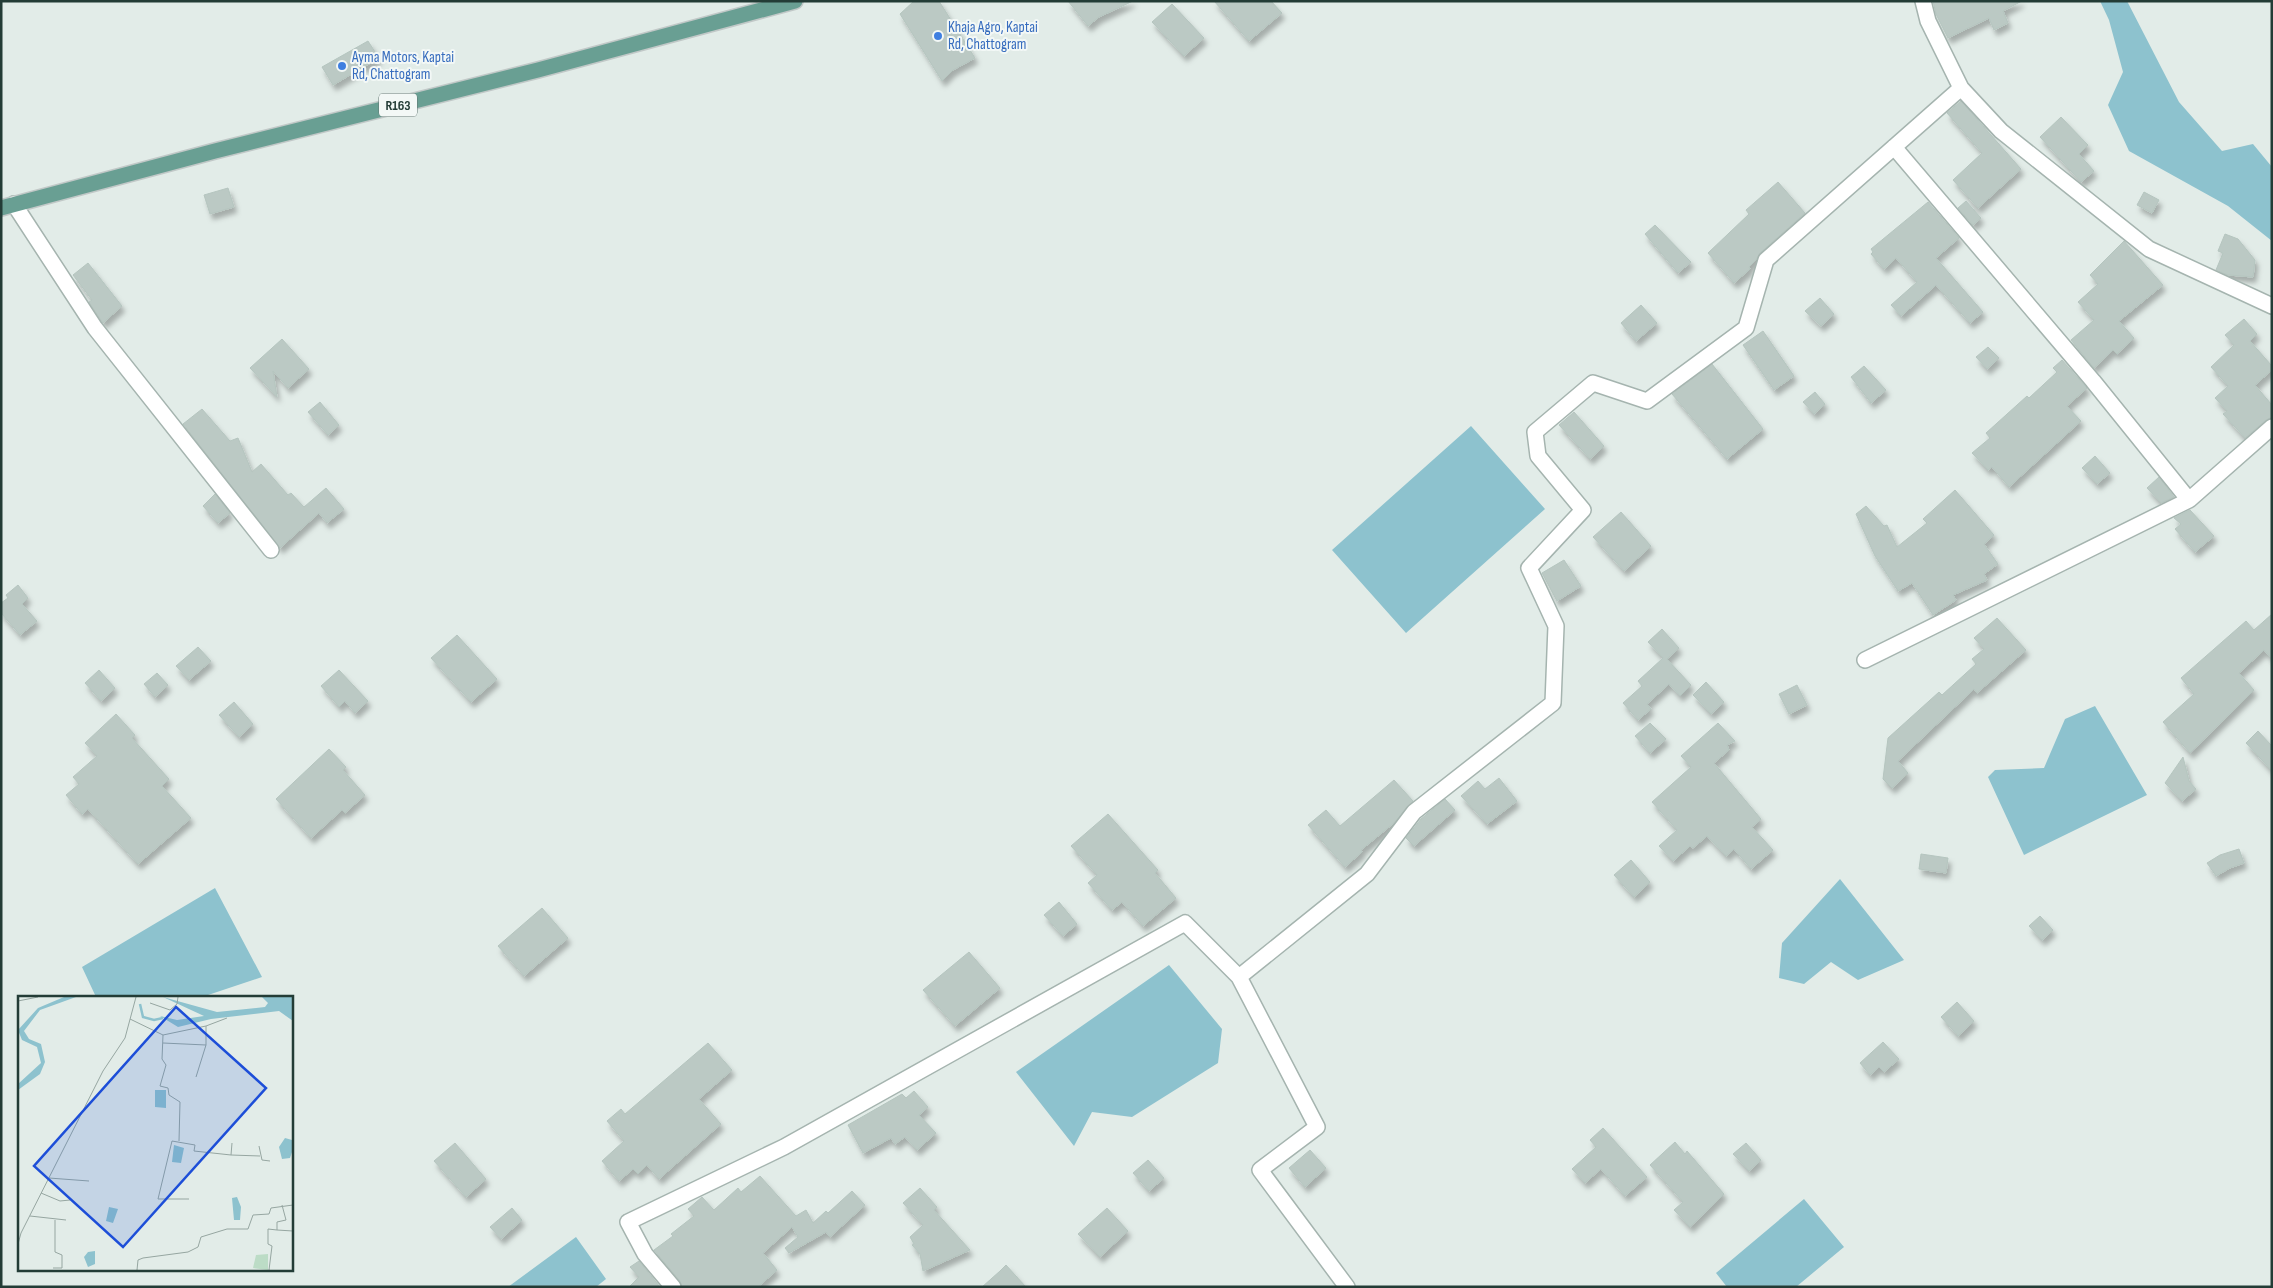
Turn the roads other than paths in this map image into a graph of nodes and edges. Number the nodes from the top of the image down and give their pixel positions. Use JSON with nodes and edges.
{"nodes":[{"id":1,"x":794,"y":1,"type":"edge"},
{"id":2,"x":1923,"y":1,"type":"edge"},
{"id":3,"x":1961,"y":88,"type":"junction"},
{"id":4,"x":1894,"y":146,"type":"junction"},
{"id":5,"x":8,"y":206,"type":"edge"},
{"id":6,"x":2272,"y":306,"type":"edge"},
{"id":7,"x":2272,"y":427,"type":"edge"},
{"id":8,"x":2189,"y":500,"type":"junction"},
{"id":9,"x":271,"y":550,"type":"dead end"},
{"id":10,"x":1865,"y":660,"type":"dead end"},
{"id":11,"x":1239,"y":977,"type":"junction"},
{"id":12,"x":673,"y":1287,"type":"edge"},
{"id":13,"x":1347,"y":1287,"type":"edge"}],
"edges":[{"from":1,"to":5,"type":"main road","number":"R163"},
{"from":2,"to":3,"type":"street"},
{"from":3,"to":4,"type":"street"},
{"from":3,"to":6,"type":"street"},
{"from":4,"to":8,"type":"street"},
{"from":4,"to":11,"type":"street"},
{"from":5,"to":9,"type":"street"},
{"from":7,"to":8,"type":"street"},
{"from":8,"to":10,"type":"street"},
{"from":11,"to":12,"type":"street"},
{"from":11,"to":13,"type":"street"}]}
